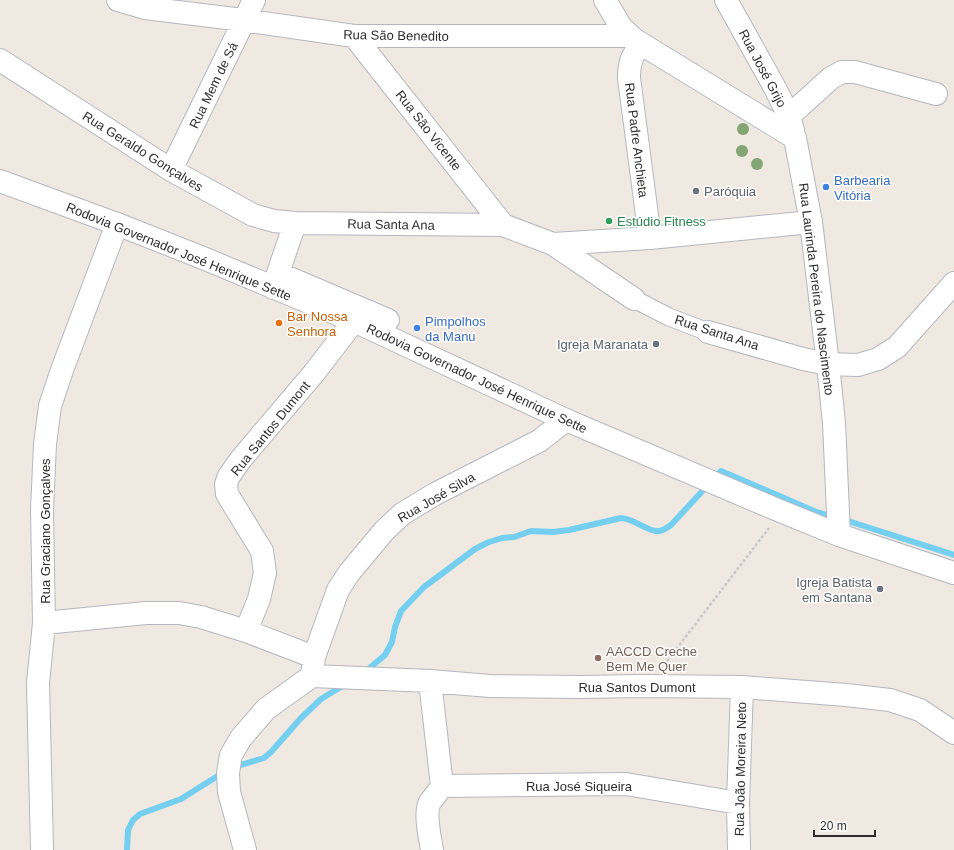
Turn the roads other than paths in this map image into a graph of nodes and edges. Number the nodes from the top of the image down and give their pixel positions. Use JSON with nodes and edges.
{"nodes":[{"id":1,"x":118,"y":0,"type":"edge"},
{"id":2,"x":254,"y":0,"type":"edge"},
{"id":3,"x":605,"y":0,"type":"edge"},
{"id":4,"x":726,"y":0,"type":"edge"},
{"id":5,"x":146,"y":4,"type":"edge"},
{"id":6,"x":245,"y":20,"type":"junction"},
{"id":7,"x":354,"y":36,"type":"junction"},
{"id":8,"x":635,"y":40,"type":"junction"},
{"id":9,"x":0,"y":60,"type":"edge"},
{"id":10,"x":936,"y":94,"type":"dead end"},
{"id":11,"x":789,"y":116,"type":"junction"},
{"id":12,"x":796,"y":138,"type":"junction"},
{"id":13,"x":171,"y":170,"type":"junction"},
{"id":14,"x":0,"y":181,"type":"edge"},
{"id":15,"x":811,"y":222,"type":"junction"},
{"id":16,"x":294,"y":223,"type":"junction"},
{"id":17,"x":117,"y":224,"type":"junction"},
{"id":18,"x":503,"y":225,"type":"junction"},
{"id":19,"x":650,"y":238,"type":"junction"},
{"id":20,"x":553,"y":244,"type":"junction"},
{"id":21,"x":279,"y":282,"type":"junction"},
{"id":22,"x":954,"y":283,"type":"edge"},
{"id":23,"x":634,"y":299,"type":"joint"},
{"id":24,"x":388,"y":320,"type":"dead end"},
{"id":25,"x":354,"y":321,"type":"junction"},
{"id":26,"x":708,"y":332,"type":"joint"},
{"id":27,"x":828,"y":364,"type":"junction"},
{"id":28,"x":566,"y":420,"type":"junction"},
{"id":29,"x":839,"y":535,"type":"junction"},
{"id":30,"x":954,"y":573,"type":"edge"},
{"id":31,"x":44,"y":623,"type":"junction"},
{"id":32,"x":246,"y":631,"type":"junction"},
{"id":33,"x":313,"y":667,"type":"junction"},
{"id":34,"x":430,"y":681,"type":"junction"},
{"id":35,"x":742,"y":687,"type":"junction"},
{"id":36,"x":954,"y":733,"type":"edge"},
{"id":37,"x":442,"y":786,"type":"junction"},
{"id":38,"x":738,"y":803,"type":"junction"},
{"id":39,"x":42,"y":850,"type":"edge"},
{"id":40,"x":245,"y":850,"type":"edge"},
{"id":41,"x":432,"y":850,"type":"edge"},
{"id":42,"x":738,"y":850,"type":"edge"}],
"edges":[{"from":1,"to":5,"type":"street","name":"Rua São Benedito"},
{"from":2,"to":6,"type":"street","name":"Rua Mem de Sá"},
{"from":3,"to":8,"type":"street"},
{"from":4,"to":11,"type":"street","name":"Rua José Grijo"},
{"from":5,"to":6,"type":"street","name":"Rua São Benedito"},
{"from":6,"to":7,"type":"street","name":"Rua São Benedito"},
{"from":6,"to":13,"type":"street","name":"Rua Mem de Sá"},
{"from":7,"to":8,"type":"street","name":"Rua São Benedito"},
{"from":7,"to":18,"type":"street","name":"Rua São Vicente"},
{"from":8,"to":12,"type":"street"},
{"from":8,"to":19,"type":"street","name":"Rua Padre Anchieta"},
{"from":9,"to":13,"type":"street","name":"Rua Geraldo Gonçalves"},
{"from":10,"to":11,"type":"street"},
{"from":11,"to":12,"type":"street","name":"Rua José Grijo"},
{"from":12,"to":15,"type":"street","name":"Rua Laurinda Pereira do Nascimento"},
{"from":13,"to":16,"type":"street","name":"Rua Geraldo Gonçalves"},
{"from":14,"to":17,"type":"street","name":"Rodovia Governador José Henrique Sette"},
{"from":15,"to":19,"type":"street","name":"Rua Santa Ana"},
{"from":15,"to":27,"type":"street","name":"Rua Laurinda Pereira do Nascimento"},
{"from":16,"to":18,"type":"street","name":"Rua Santa Ana"},
{"from":16,"to":21,"type":"street"},
{"from":17,"to":21,"type":"street","name":"Rodovia Governador José Henrique Sette"},
{"from":17,"to":31,"type":"street","name":"Rua Graciano Gonçalves"},
{"from":18,"to":20,"type":"street","name":"Rua Santa Ana"},
{"from":19,"to":20,"type":"street","name":"Rua Santa Ana"},
{"from":20,"to":23,"type":"street","name":"Rua Santa Ana"},
{"from":21,"to":24,"type":"street"},
{"from":21,"to":25,"type":"street","name":"Rodovia Governador José Henrique Sette"},
{"from":22,"to":27,"type":"street","name":"Rua Santa Ana"},
{"from":23,"to":26,"type":"street","name":"Rua Santa Ana"},
{"from":25,"to":28,"type":"street","name":"Rodovia Governador José Henrique Sette"},
{"from":25,"to":32,"type":"street","name":"Rua Santos Dumont"},
{"from":26,"to":27,"type":"street","name":"Rua Santa Ana"},
{"from":27,"to":29,"type":"street","name":"Rua Laurinda Pereira do Nascimento"},
{"from":28,"to":29,"type":"street","name":"Rodovia Governador José Henrique Sette"},
{"from":28,"to":33,"type":"street","name":"Rua José Silva"},
{"from":29,"to":30,"type":"street","name":"Rodovia Governador José Henrique Sette"},
{"from":31,"to":32,"type":"street","name":"Rua Santos Dumont"},
{"from":31,"to":39,"type":"street","name":"Rua Graciano Gonçalves"},
{"from":32,"to":33,"type":"street","name":"Rua Santos Dumont"},
{"from":33,"to":34,"type":"street","name":"Rua Santos Dumont"},
{"from":33,"to":40,"type":"street"},
{"from":34,"to":35,"type":"street","name":"Rua Santos Dumont"},
{"from":34,"to":37,"type":"street"},
{"from":35,"to":36,"type":"street","name":"Rua Santos Dumont"},
{"from":35,"to":38,"type":"street","name":"Rua João Moreira Neto"},
{"from":37,"to":38,"type":"street","name":"Rua José Siqueira"},
{"from":37,"to":41,"type":"street"},
{"from":38,"to":42,"type":"street","name":"Rua João Moreira Neto"}]}
